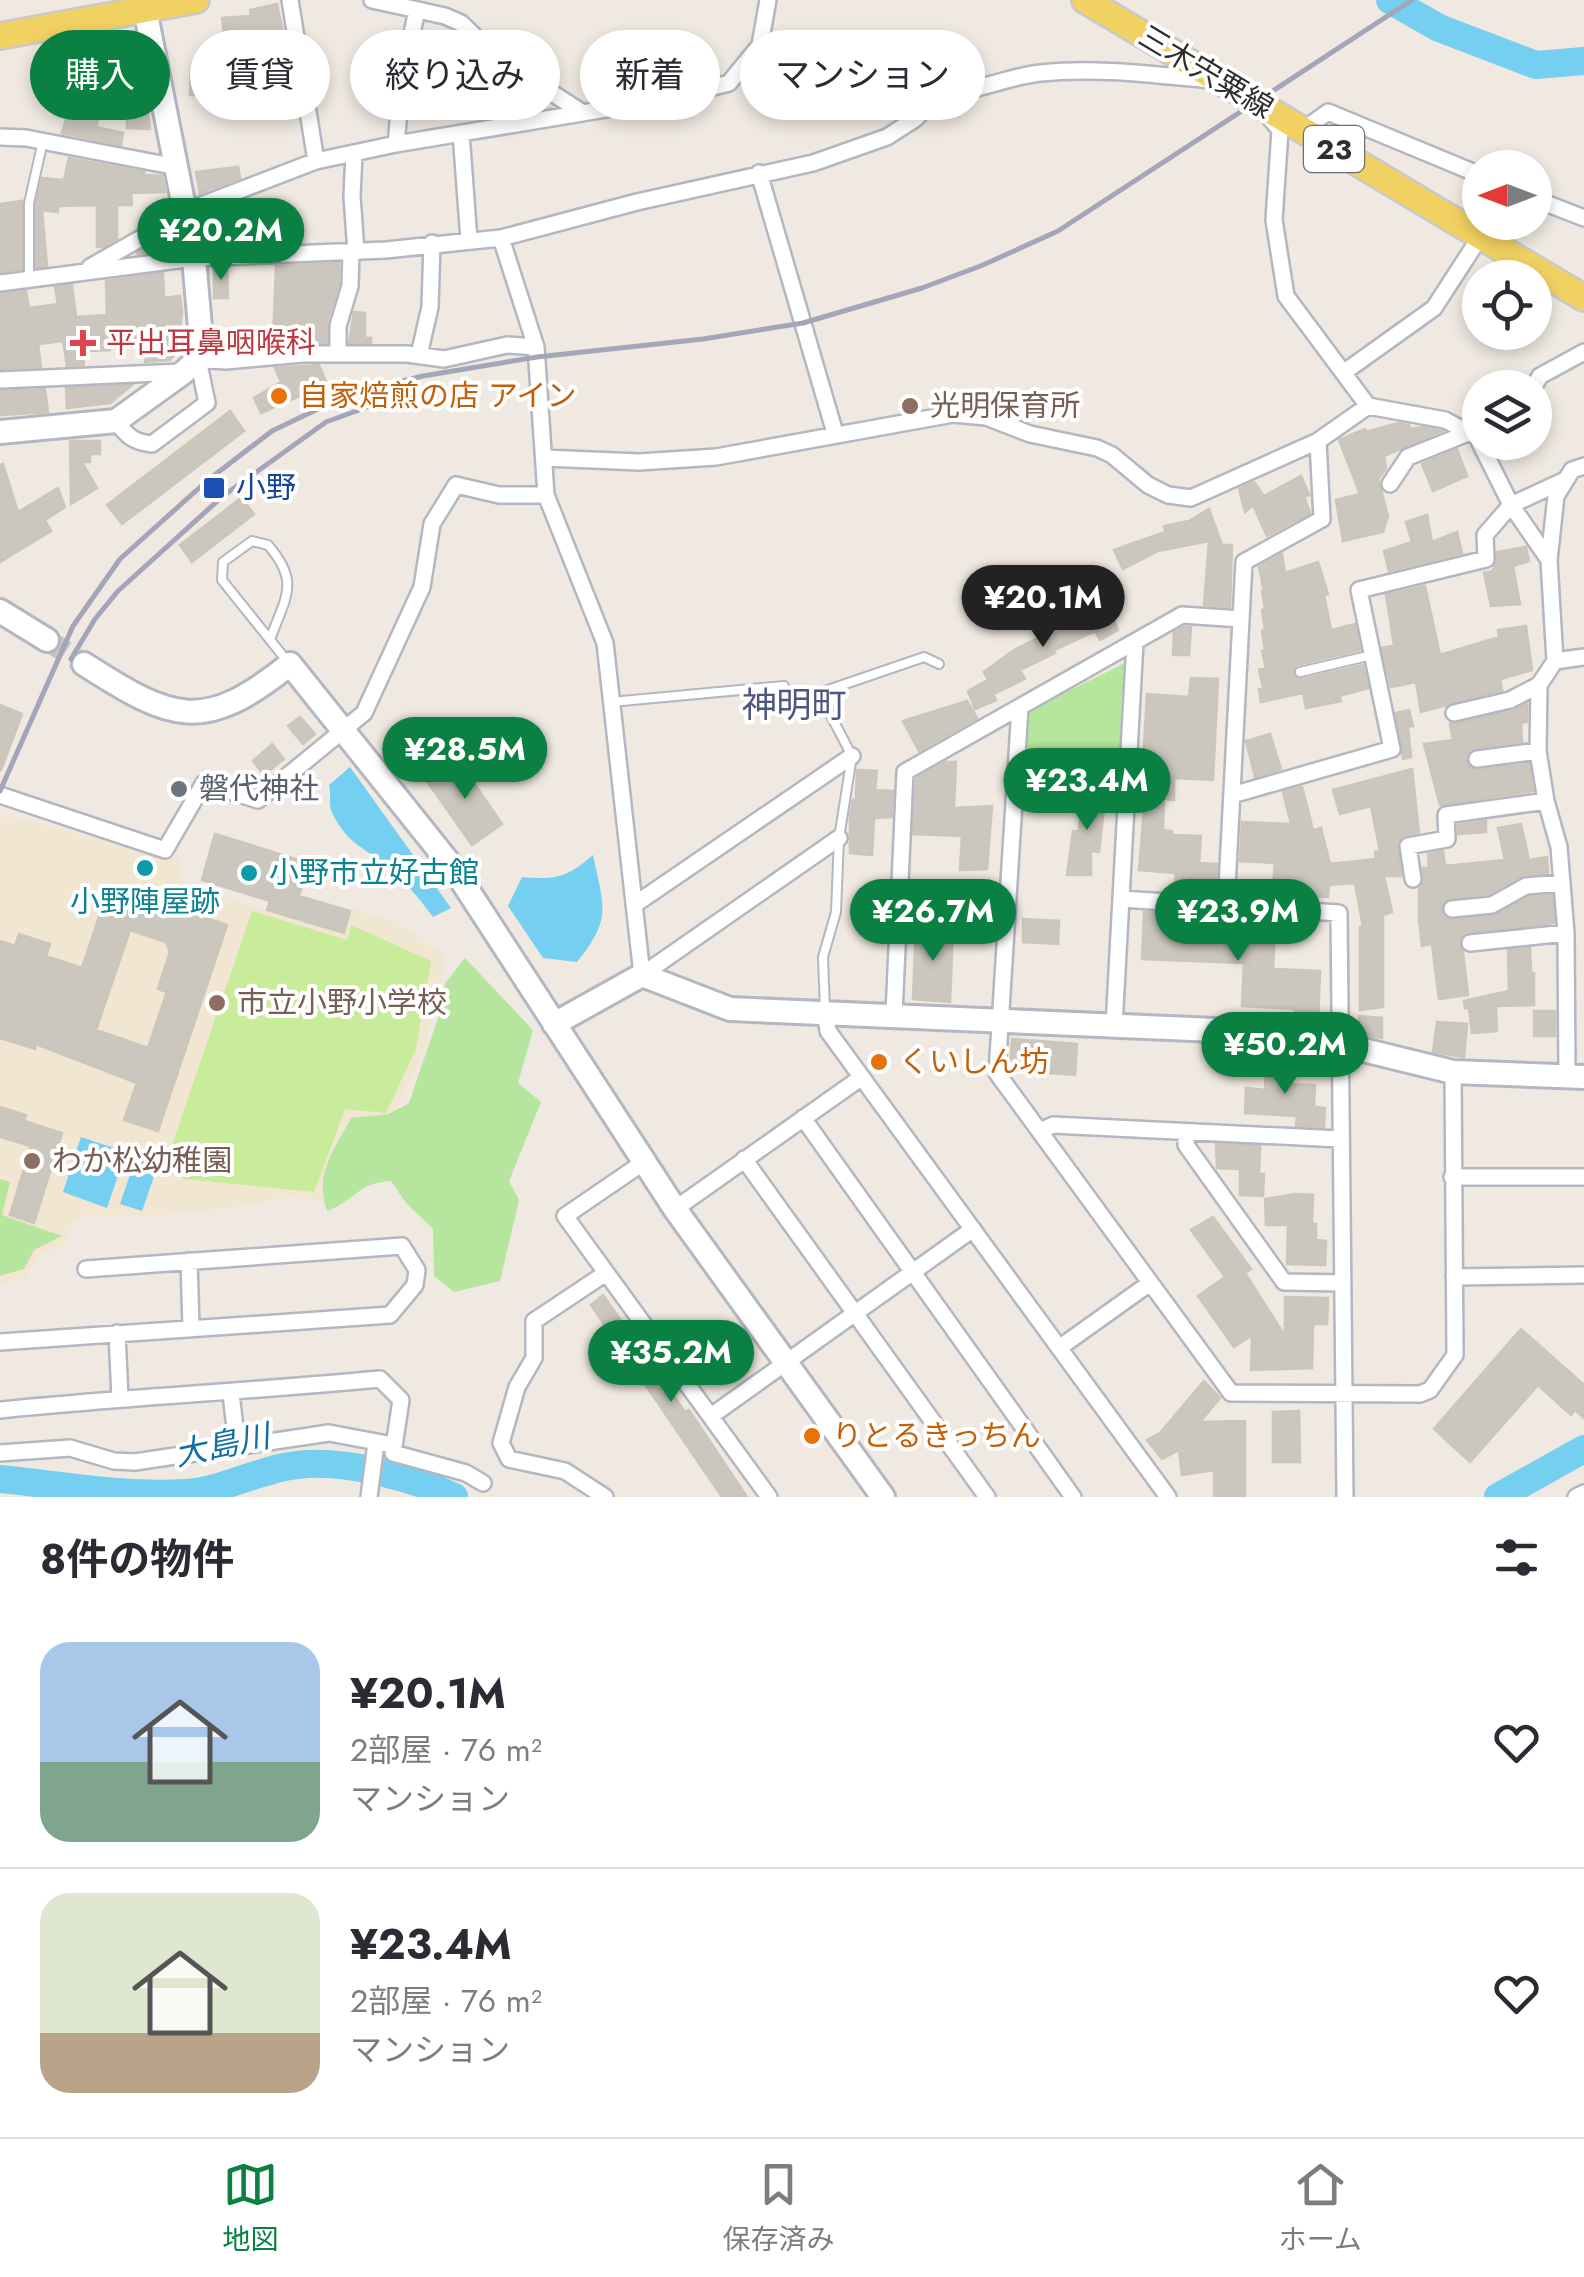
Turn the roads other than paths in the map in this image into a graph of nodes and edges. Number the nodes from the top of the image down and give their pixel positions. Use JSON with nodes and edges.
{"nodes":[{"id":1,"x":196,"y":0,"type":"edge"},
{"id":2,"x":290,"y":0,"type":"edge"},
{"id":3,"x":372,"y":0,"type":"edge"},
{"id":4,"x":768,"y":0,"type":"edge"},
{"id":5,"x":1085,"y":0,"type":"edge"},
{"id":6,"x":144,"y":4,"type":"edge"},
{"id":7,"x":417,"y":10,"type":"junction"},
{"id":8,"x":0,"y":36,"type":"edge"},
{"id":9,"x":1220,"y":80,"type":"junction"},
{"id":10,"x":720,"y":85,"type":"edge"},
{"id":11,"x":1260,"y":105,"type":"junction"},
{"id":12,"x":580,"y":112,"type":"edge"},
{"id":13,"x":580,"y":113,"type":"edge"},
{"id":14,"x":1303,"y":130,"type":"junction"},
{"id":15,"x":461,"y":133,"type":"junction"},
{"id":16,"x":0,"y":138,"type":"edge"},
{"id":17,"x":43,"y":141,"type":"junction"},
{"id":18,"x":396,"y":144,"type":"junction"},
{"id":19,"x":354,"y":154,"type":"junction"},
{"id":20,"x":316,"y":162,"type":"junction"},
{"id":21,"x":178,"y":167,"type":"junction"},
{"id":22,"x":1462,"y":168,"type":"edge"},
{"id":23,"x":759,"y":173,"type":"junction"},
{"id":24,"x":1552,"y":205,"type":"edge"},
{"id":25,"x":185,"y":213,"type":"junction"},
{"id":26,"x":1584,"y":218,"type":"edge"},
{"id":27,"x":1462,"y":226,"type":"edge"},
{"id":28,"x":502,"y":238,"type":"junction"},
{"id":29,"x":468,"y":240,"type":"junction"},
{"id":30,"x":1478,"y":240,"type":"edge"},
{"id":31,"x":1485,"y":240,"type":"edge"},
{"id":32,"x":432,"y":243,"type":"junction"},
{"id":33,"x":354,"y":252,"type":"junction"},
{"id":34,"x":194,"y":258,"type":"junction"},
{"id":35,"x":84,"y":271,"type":"junction"},
{"id":36,"x":29,"y":279,"type":"junction"},
{"id":37,"x":0,"y":283,"type":"edge"},
{"id":38,"x":1584,"y":298,"type":"edge"},
{"id":39,"x":536,"y":346,"type":"junction"},
{"id":40,"x":1584,"y":352,"type":"edge"},
{"id":41,"x":338,"y":354,"type":"junction"},
{"id":42,"x":419,"y":354,"type":"junction"},
{"id":43,"x":191,"y":365,"type":"junction"},
{"id":44,"x":1551,"y":370,"type":"edge"},
{"id":45,"x":1343,"y":373,"type":"junction"},
{"id":46,"x":0,"y":380,"type":"edge"},
{"id":47,"x":1368,"y":406,"type":"junction"},
{"id":48,"x":116,"y":421,"type":"junction"},
{"id":49,"x":1462,"y":428,"type":"edge"},
{"id":50,"x":0,"y":432,"type":"edge"},
{"id":51,"x":835,"y":433,"type":"junction"},
{"id":52,"x":1462,"y":439,"type":"edge"},
{"id":53,"x":1318,"y":440,"type":"junction"},
{"id":54,"x":545,"y":458,"type":"junction"},
{"id":55,"x":1488,"y":460,"type":"edge"},
{"id":56,"x":1584,"y":466,"type":"edge"},
{"id":57,"x":1565,"y":480,"type":"junction"},
{"id":58,"x":1390,"y":484,"type":"dead end"},
{"id":59,"x":546,"y":496,"type":"junction"},
{"id":60,"x":1510,"y":505,"type":"junction"},
{"id":61,"x":1549,"y":560,"type":"junction"},
{"id":62,"x":0,"y":611,"type":"edge"},
{"id":63,"x":1241,"y":619,"type":"junction"},
{"id":64,"x":270,"y":638,"type":"junction"},
{"id":65,"x":46,"y":640,"type":"tunnel mouth"},
{"id":66,"x":1135,"y":642,"type":"junction"},
{"id":67,"x":1372,"y":656,"type":"junction"},
{"id":68,"x":1584,"y":657,"type":"edge"},
{"id":69,"x":1555,"y":661,"type":"junction"},
{"id":70,"x":84,"y":664,"type":"tunnel mouth"},
{"id":71,"x":290,"y":664,"type":"junction"},
{"id":72,"x":939,"y":664,"type":"dead end"},
{"id":73,"x":1300,"y":672,"type":"dead end"},
{"id":74,"x":1540,"y":685,"type":"junction"},
{"id":75,"x":784,"y":686,"type":"dead end"},
{"id":76,"x":611,"y":702,"type":"junction"},
{"id":77,"x":1020,"y":707,"type":"junction"},
{"id":78,"x":1454,"y":713,"type":"dead end"},
{"id":79,"x":343,"y":727,"type":"junction"},
{"id":80,"x":1538,"y":750,"type":"junction"},
{"id":81,"x":852,"y":756,"type":"junction"},
{"id":82,"x":1477,"y":758,"type":"dead end"},
{"id":83,"x":0,"y":794,"type":"edge"},
{"id":84,"x":1232,"y":794,"type":"junction"},
{"id":85,"x":1546,"y":801,"type":"junction"},
{"id":86,"x":838,"y":838,"type":"junction"},
{"id":87,"x":1413,"y":878,"type":"dead end"},
{"id":88,"x":1562,"y":883,"type":"junction"},
{"id":89,"x":1121,"y":899,"type":"junction"},
{"id":90,"x":634,"y":905,"type":"junction"},
{"id":91,"x":1226,"y":906,"type":"junction"},
{"id":92,"x":1452,"y":909,"type":"dead end"},
{"id":93,"x":1566,"y":933,"type":"junction"},
{"id":94,"x":1470,"y":943,"type":"dead end"},
{"id":95,"x":642,"y":975,"type":"junction"},
{"id":96,"x":825,"y":1011,"type":"junction"},
{"id":97,"x":894,"y":1014,"type":"junction"},
{"id":98,"x":1001,"y":1020,"type":"junction"},
{"id":99,"x":554,"y":1024,"type":"junction"},
{"id":100,"x":1114,"y":1026,"type":"junction"},
{"id":101,"x":1339,"y":1044,"type":"junction"},
{"id":102,"x":1453,"y":1072,"type":"junction"},
{"id":103,"x":862,"y":1077,"type":"junction"},
{"id":104,"x":1576,"y":1077,"type":"edge"},
{"id":105,"x":803,"y":1118,"type":"junction"},
{"id":106,"x":1040,"y":1132,"type":"junction"},
{"id":107,"x":1186,"y":1132,"type":"junction"},
{"id":108,"x":1340,"y":1139,"type":"junction"},
{"id":109,"x":744,"y":1159,"type":"junction"},
{"id":110,"x":644,"y":1162,"type":"junction"},
{"id":111,"x":1452,"y":1178,"type":"junction"},
{"id":112,"x":1584,"y":1178,"type":"edge"},
{"id":113,"x":674,"y":1209,"type":"junction"},
{"id":114,"x":973,"y":1229,"type":"junction"},
{"id":115,"x":189,"y":1261,"type":"junction"},
{"id":116,"x":86,"y":1270,"type":"dead end"},
{"id":117,"x":606,"y":1272,"type":"junction"},
{"id":118,"x":913,"y":1272,"type":"junction"},
{"id":119,"x":1584,"y":1275,"type":"edge"},
{"id":120,"x":1454,"y":1277,"type":"junction"},
{"id":121,"x":1150,"y":1283,"type":"junction"},
{"id":122,"x":1342,"y":1283,"type":"junction"},
{"id":123,"x":856,"y":1314,"type":"junction"},
{"id":124,"x":192,"y":1326,"type":"junction"},
{"id":125,"x":117,"y":1332,"type":"junction"},
{"id":126,"x":0,"y":1342,"type":"edge"},
{"id":127,"x":1060,"y":1348,"type":"junction"},
{"id":128,"x":787,"y":1364,"type":"junction"},
{"id":129,"x":231,"y":1394,"type":"junction"},
{"id":130,"x":1344,"y":1394,"type":"junction"},
{"id":131,"x":120,"y":1398,"type":"junction"},
{"id":132,"x":0,"y":1410,"type":"edge"},
{"id":133,"x":711,"y":1416,"type":"junction"},
{"id":134,"x":376,"y":1442,"type":"junction"},
{"id":135,"x":393,"y":1444,"type":"junction"},
{"id":136,"x":237,"y":1445,"type":"junction"},
{"id":137,"x":0,"y":1452,"type":"edge"},
{"id":138,"x":483,"y":1482,"type":"dead end"},
{"id":139,"x":1584,"y":1492,"type":"edge"},
{"id":140,"x":368,"y":1496,"type":"edge"},
{"id":141,"x":605,"y":1497,"type":"edge"},
{"id":142,"x":769,"y":1497,"type":"edge"},
{"id":143,"x":883,"y":1497,"type":"edge"},
{"id":144,"x":987,"y":1497,"type":"edge"},
{"id":145,"x":1073,"y":1497,"type":"edge"},
{"id":146,"x":1168,"y":1497,"type":"edge"},
{"id":147,"x":1345,"y":1497,"type":"edge"},
{"id":148,"x":1576,"y":1497,"type":"edge"}],
"edges":[{"from":1,"to":6,"type":"main road"},
{"from":2,"to":20,"type":"street"},
{"from":3,"to":7,"type":"street"},
{"from":4,"to":10,"type":"street"},
{"from":5,"to":9,"type":"main road","name":"三木宍粟線","number":"23"},
{"from":6,"to":8,"type":"main road"},
{"from":6,"to":21,"type":"street"},
{"from":7,"to":12,"type":"street"},
{"from":7,"to":18,"type":"street"},
{"from":9,"to":11,"type":"main road","name":"三木宍粟線","number":"23"},
{"from":9,"to":23,"type":"street"},
{"from":11,"to":14,"type":"main road","name":"三木宍粟線","number":"23"},
{"from":11,"to":45,"type":"street"},
{"from":13,"to":15,"type":"street"},
{"from":14,"to":22,"type":"street"},
{"from":14,"to":27,"type":"main road","name":"三木宍粟線","number":"23"},
{"from":15,"to":18,"type":"street"},
{"from":15,"to":29,"type":"street"},
{"from":16,"to":17,"type":"street"},
{"from":17,"to":21,"type":"street"},
{"from":17,"to":36,"type":"lane"},
{"from":18,"to":19,"type":"street"},
{"from":19,"to":20,"type":"street"},
{"from":19,"to":33,"type":"street"},
{"from":20,"to":25,"type":"street"},
{"from":21,"to":25,"type":"street"},
{"from":23,"to":28,"type":"street"},
{"from":23,"to":51,"type":"street"},
{"from":24,"to":26,"type":"street"},
{"from":25,"to":34,"type":"street"},
{"from":25,"to":35,"type":"street"},
{"from":28,"to":29,"type":"street"},
{"from":28,"to":39,"type":"street"},
{"from":29,"to":32,"type":"street"},
{"from":30,"to":45,"type":"street"},
{"from":31,"to":38,"type":"main road","name":"三木宍粟線","number":"23"},
{"from":32,"to":33,"type":"street"},
{"from":32,"to":42,"type":"street"},
{"from":33,"to":34,"type":"street"},
{"from":33,"to":41,"type":"street"},
{"from":34,"to":35,"type":"street"},
{"from":34,"to":43,"type":"street"},
{"from":35,"to":36,"type":"street"},
{"from":36,"to":37,"type":"street"},
{"from":39,"to":42,"type":"street"},
{"from":39,"to":54,"type":"street"},
{"from":40,"to":44,"type":"street"},
{"from":41,"to":42,"type":"street"},
{"from":41,"to":43,"type":"street"},
{"from":43,"to":46,"type":"street"},
{"from":43,"to":48,"type":"street"},
{"from":43,"to":48,"type":"street"},
{"from":45,"to":47,"type":"street"},
{"from":47,"to":49,"type":"street"},
{"from":47,"to":53,"type":"street"},
{"from":48,"to":50,"type":"street"},
{"from":51,"to":53,"type":"street"},
{"from":51,"to":54,"type":"street"},
{"from":52,"to":58,"type":"street"},
{"from":53,"to":63,"type":"street"},
{"from":54,"to":59,"type":"street"},
{"from":55,"to":60,"type":"street"},
{"from":56,"to":57,"type":"street"},
{"from":57,"to":60,"type":"street"},
{"from":57,"to":61,"type":"street"},
{"from":59,"to":76,"type":"street"},
{"from":59,"to":79,"type":"street"},
{"from":60,"to":61,"type":"street"},
{"from":60,"to":67,"type":"street"},
{"from":61,"to":69,"type":"street"},
{"from":62,"to":65,"type":"street"},
{"from":63,"to":66,"type":"street"},
{"from":63,"to":84,"type":"street"},
{"from":64,"to":64,"type":"lane"},
{"from":64,"to":71,"type":"lane"},
{"from":66,"to":77,"type":"street"},
{"from":66,"to":89,"type":"street"},
{"from":67,"to":73,"type":"lane"},
{"from":67,"to":84,"type":"street"},
{"from":68,"to":69,"type":"street"},
{"from":69,"to":74,"type":"street"},
{"from":70,"to":71,"type":"street"},
{"from":71,"to":79,"type":"street"},
{"from":72,"to":81,"type":"lane"},
{"from":74,"to":78,"type":"street"},
{"from":74,"to":80,"type":"street"},
{"from":75,"to":76,"type":"lane"},
{"from":76,"to":90,"type":"street"},
{"from":77,"to":97,"type":"street"},
{"from":77,"to":98,"type":"street"},
{"from":79,"to":83,"type":"street"},
{"from":79,"to":99,"type":"street"},
{"from":80,"to":82,"type":"street"},
{"from":80,"to":85,"type":"street"},
{"from":81,"to":86,"type":"lane"},
{"from":81,"to":90,"type":"street"},
{"from":84,"to":91,"type":"street"},
{"from":85,"to":87,"type":"street"},
{"from":85,"to":88,"type":"street"},
{"from":86,"to":95,"type":"street"},
{"from":86,"to":96,"type":"lane"},
{"from":88,"to":92,"type":"street"},
{"from":88,"to":93,"type":"street"},
{"from":89,"to":91,"type":"street"},
{"from":89,"to":100,"type":"street"},
{"from":90,"to":95,"type":"street"},
{"from":91,"to":101,"type":"street"},
{"from":93,"to":94,"type":"street"},
{"from":93,"to":104,"type":"street"},
{"from":95,"to":96,"type":"street"},
{"from":95,"to":99,"type":"street"},
{"from":96,"to":97,"type":"street"},
{"from":96,"to":103,"type":"street"},
{"from":97,"to":98,"type":"street"},
{"from":98,"to":100,"type":"street"},
{"from":98,"to":106,"type":"street"},
{"from":99,"to":110,"type":"street"},
{"from":100,"to":101,"type":"street"},
{"from":101,"to":102,"type":"street"},
{"from":101,"to":108,"type":"street"},
{"from":102,"to":104,"type":"street"},
{"from":102,"to":111,"type":"street"},
{"from":103,"to":105,"type":"street"},
{"from":103,"to":114,"type":"street"},
{"from":105,"to":109,"type":"street"},
{"from":105,"to":118,"type":"street"},
{"from":106,"to":107,"type":"street"},
{"from":106,"to":121,"type":"street"},
{"from":107,"to":108,"type":"street"},
{"from":107,"to":122,"type":"street"},
{"from":108,"to":122,"type":"street"},
{"from":109,"to":113,"type":"street"},
{"from":109,"to":123,"type":"street"},
{"from":110,"to":113,"type":"street"},
{"from":110,"to":117,"type":"street"},
{"from":111,"to":112,"type":"street"},
{"from":111,"to":120,"type":"street"},
{"from":113,"to":128,"type":"street"},
{"from":114,"to":118,"type":"street"},
{"from":114,"to":127,"type":"street"},
{"from":115,"to":116,"type":"street"},
{"from":115,"to":124,"type":"street"},
{"from":115,"to":124,"type":"street"},
{"from":117,"to":133,"type":"street"},
{"from":117,"to":141,"type":"street"},
{"from":118,"to":123,"type":"street"},
{"from":118,"to":145,"type":"street"},
{"from":119,"to":120,"type":"street"},
{"from":120,"to":130,"type":"street"},
{"from":121,"to":127,"type":"street"},
{"from":121,"to":130,"type":"street"},
{"from":122,"to":130,"type":"street"},
{"from":123,"to":128,"type":"street"},
{"from":123,"to":144,"type":"street"},
{"from":124,"to":125,"type":"street"},
{"from":125,"to":126,"type":"street"},
{"from":125,"to":131,"type":"street"},
{"from":127,"to":146,"type":"street"},
{"from":128,"to":133,"type":"street"},
{"from":128,"to":143,"type":"street"},
{"from":129,"to":131,"type":"street"},
{"from":129,"to":135,"type":"street"},
{"from":129,"to":136,"type":"street"},
{"from":130,"to":147,"type":"street"},
{"from":131,"to":132,"type":"street"},
{"from":133,"to":142,"type":"street"},
{"from":134,"to":135,"type":"street"},
{"from":134,"to":136,"type":"street"},
{"from":134,"to":140,"type":"street"},
{"from":135,"to":138,"type":"street"},
{"from":136,"to":137,"type":"street"},
{"from":139,"to":148,"type":"street"}]}
